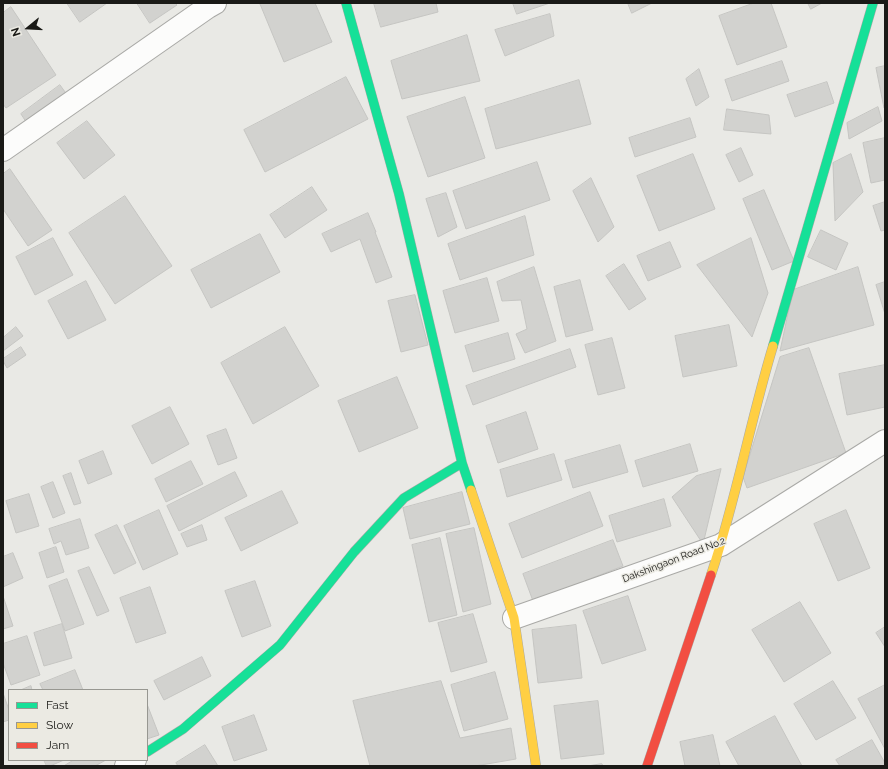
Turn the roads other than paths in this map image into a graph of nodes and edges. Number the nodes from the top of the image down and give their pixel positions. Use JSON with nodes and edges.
{"nodes":[{"id":1,"x":215,"y":3,"type":"edge"},
{"id":2,"x":346,"y":3,"type":"edge"},
{"id":3,"x":873,"y":3,"type":"edge"},
{"id":4,"x":3,"y":150,"type":"edge"},
{"id":5,"x":885,"y":441,"type":"edge"},
{"id":6,"x":462,"y":463,"type":"junction"},
{"id":7,"x":721,"y":545,"type":"junction"},
{"id":8,"x":514,"y":618,"type":"junction"},
{"id":9,"x":148,"y":751,"type":"edge"},
{"id":10,"x":536,"y":766,"type":"edge"},
{"id":11,"x":647,"y":766,"type":"edge"}],
"edges":[{"from":1,"to":4,"type":"street"},
{"from":2,"to":6,"type":"street"},
{"from":3,"to":7,"type":"street"},
{"from":5,"to":7,"type":"street","name":"Dakshingaon Road No.2"},
{"from":6,"to":8,"type":"street"},
{"from":6,"to":9,"type":"street"},
{"from":7,"to":8,"type":"street","name":"Dakshingaon Road No.2"},
{"from":7,"to":11,"type":"street"},
{"from":8,"to":10,"type":"street"}]}
